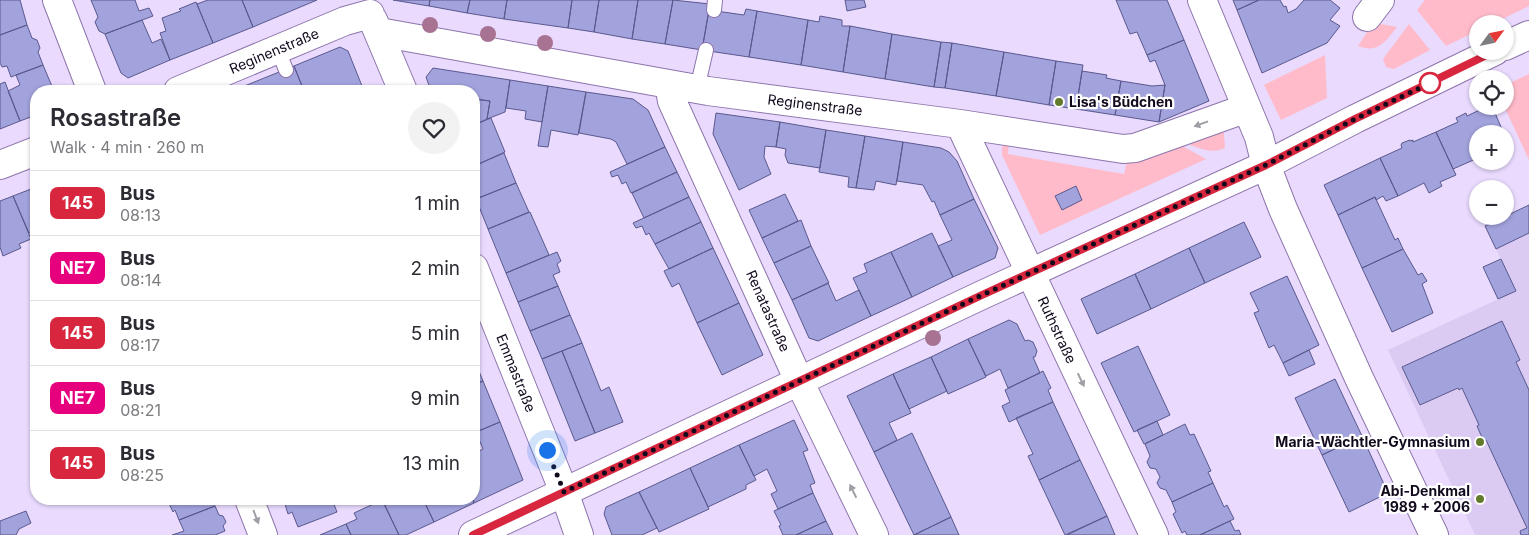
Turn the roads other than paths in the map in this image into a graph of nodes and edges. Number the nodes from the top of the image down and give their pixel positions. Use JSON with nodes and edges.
{"nodes":[{"id":1,"x":57,"y":0,"type":"edge"},
{"id":2,"x":1202,"y":0,"type":"edge"},
{"id":3,"x":371,"y":16,"type":"edge"},
{"id":4,"x":1529,"y":35,"type":"edge"},
{"id":5,"x":1514,"y":42,"type":"edge"},
{"id":6,"x":706,"y":50,"type":"dead end"},
{"id":7,"x":1476,"y":60,"type":"edge"},
{"id":8,"x":90,"y":85,"type":"edge"},
{"id":9,"x":198,"y":85,"type":"edge"},
{"id":10,"x":400,"y":85,"type":"edge"},
{"id":11,"x":669,"y":85,"type":"junction"},
{"id":12,"x":697,"y":89,"type":"junction"},
{"id":13,"x":1247,"y":108,"type":"junction"},
{"id":14,"x":960,"y":124,"type":"junction"},
{"id":15,"x":30,"y":152,"type":"edge"},
{"id":16,"x":0,"y":165,"type":"edge"},
{"id":17,"x":1266,"y":165,"type":"junction"},
{"id":18,"x":1031,"y":273,"type":"junction"},
{"id":19,"x":480,"y":283,"type":"edge"},
{"id":20,"x":799,"y":382,"type":"junction"},
{"id":21,"x":564,"y":492,"type":"junction"},
{"id":22,"x":251,"y":505,"type":"edge"},
{"id":23,"x":263,"y":535,"type":"edge"},
{"id":24,"x":473,"y":535,"type":"edge"},
{"id":25,"x":579,"y":535,"type":"edge"},
{"id":26,"x":874,"y":535,"type":"edge"},
{"id":27,"x":1154,"y":535,"type":"edge"},
{"id":28,"x":1434,"y":535,"type":"edge"}],
"edges":[{"from":1,"to":8,"type":"street"},
{"from":2,"to":13,"type":"street"},
{"from":3,"to":9,"type":"street","name":"Reginenstraße"},
{"from":3,"to":10,"type":"street"},
{"from":3,"to":11,"type":"street","name":"Reginenstraße"},
{"from":4,"to":5,"type":"street"},
{"from":6,"to":12,"type":"lane"},
{"from":7,"to":17,"type":"street"},
{"from":11,"to":12,"type":"street","name":"Reginenstraße"},
{"from":11,"to":20,"type":"street","name":"Renatastraße"},
{"from":12,"to":14,"type":"street","name":"Reginenstraße"},
{"from":13,"to":14,"type":"street","name":"Reginenstraße","one_way":true},
{"from":13,"to":17,"type":"street"},
{"from":14,"to":18,"type":"street","name":"Ruthstraße"},
{"from":15,"to":16,"type":"street"},
{"from":17,"to":18,"type":"street"},
{"from":17,"to":28,"type":"street"},
{"from":18,"to":20,"type":"street"},
{"from":18,"to":27,"type":"street","name":"Ruthstraße","one_way":true},
{"from":19,"to":21,"type":"street","name":"Emmastraße"},
{"from":20,"to":21,"type":"street"},
{"from":26,"to":20,"type":"street","name":"Renatastraße","one_way":true},
{"from":21,"to":24,"type":"street"},
{"from":21,"to":25,"type":"street","name":"Emmastraße"},
{"from":22,"to":23,"type":"street","one_way":true}]}
